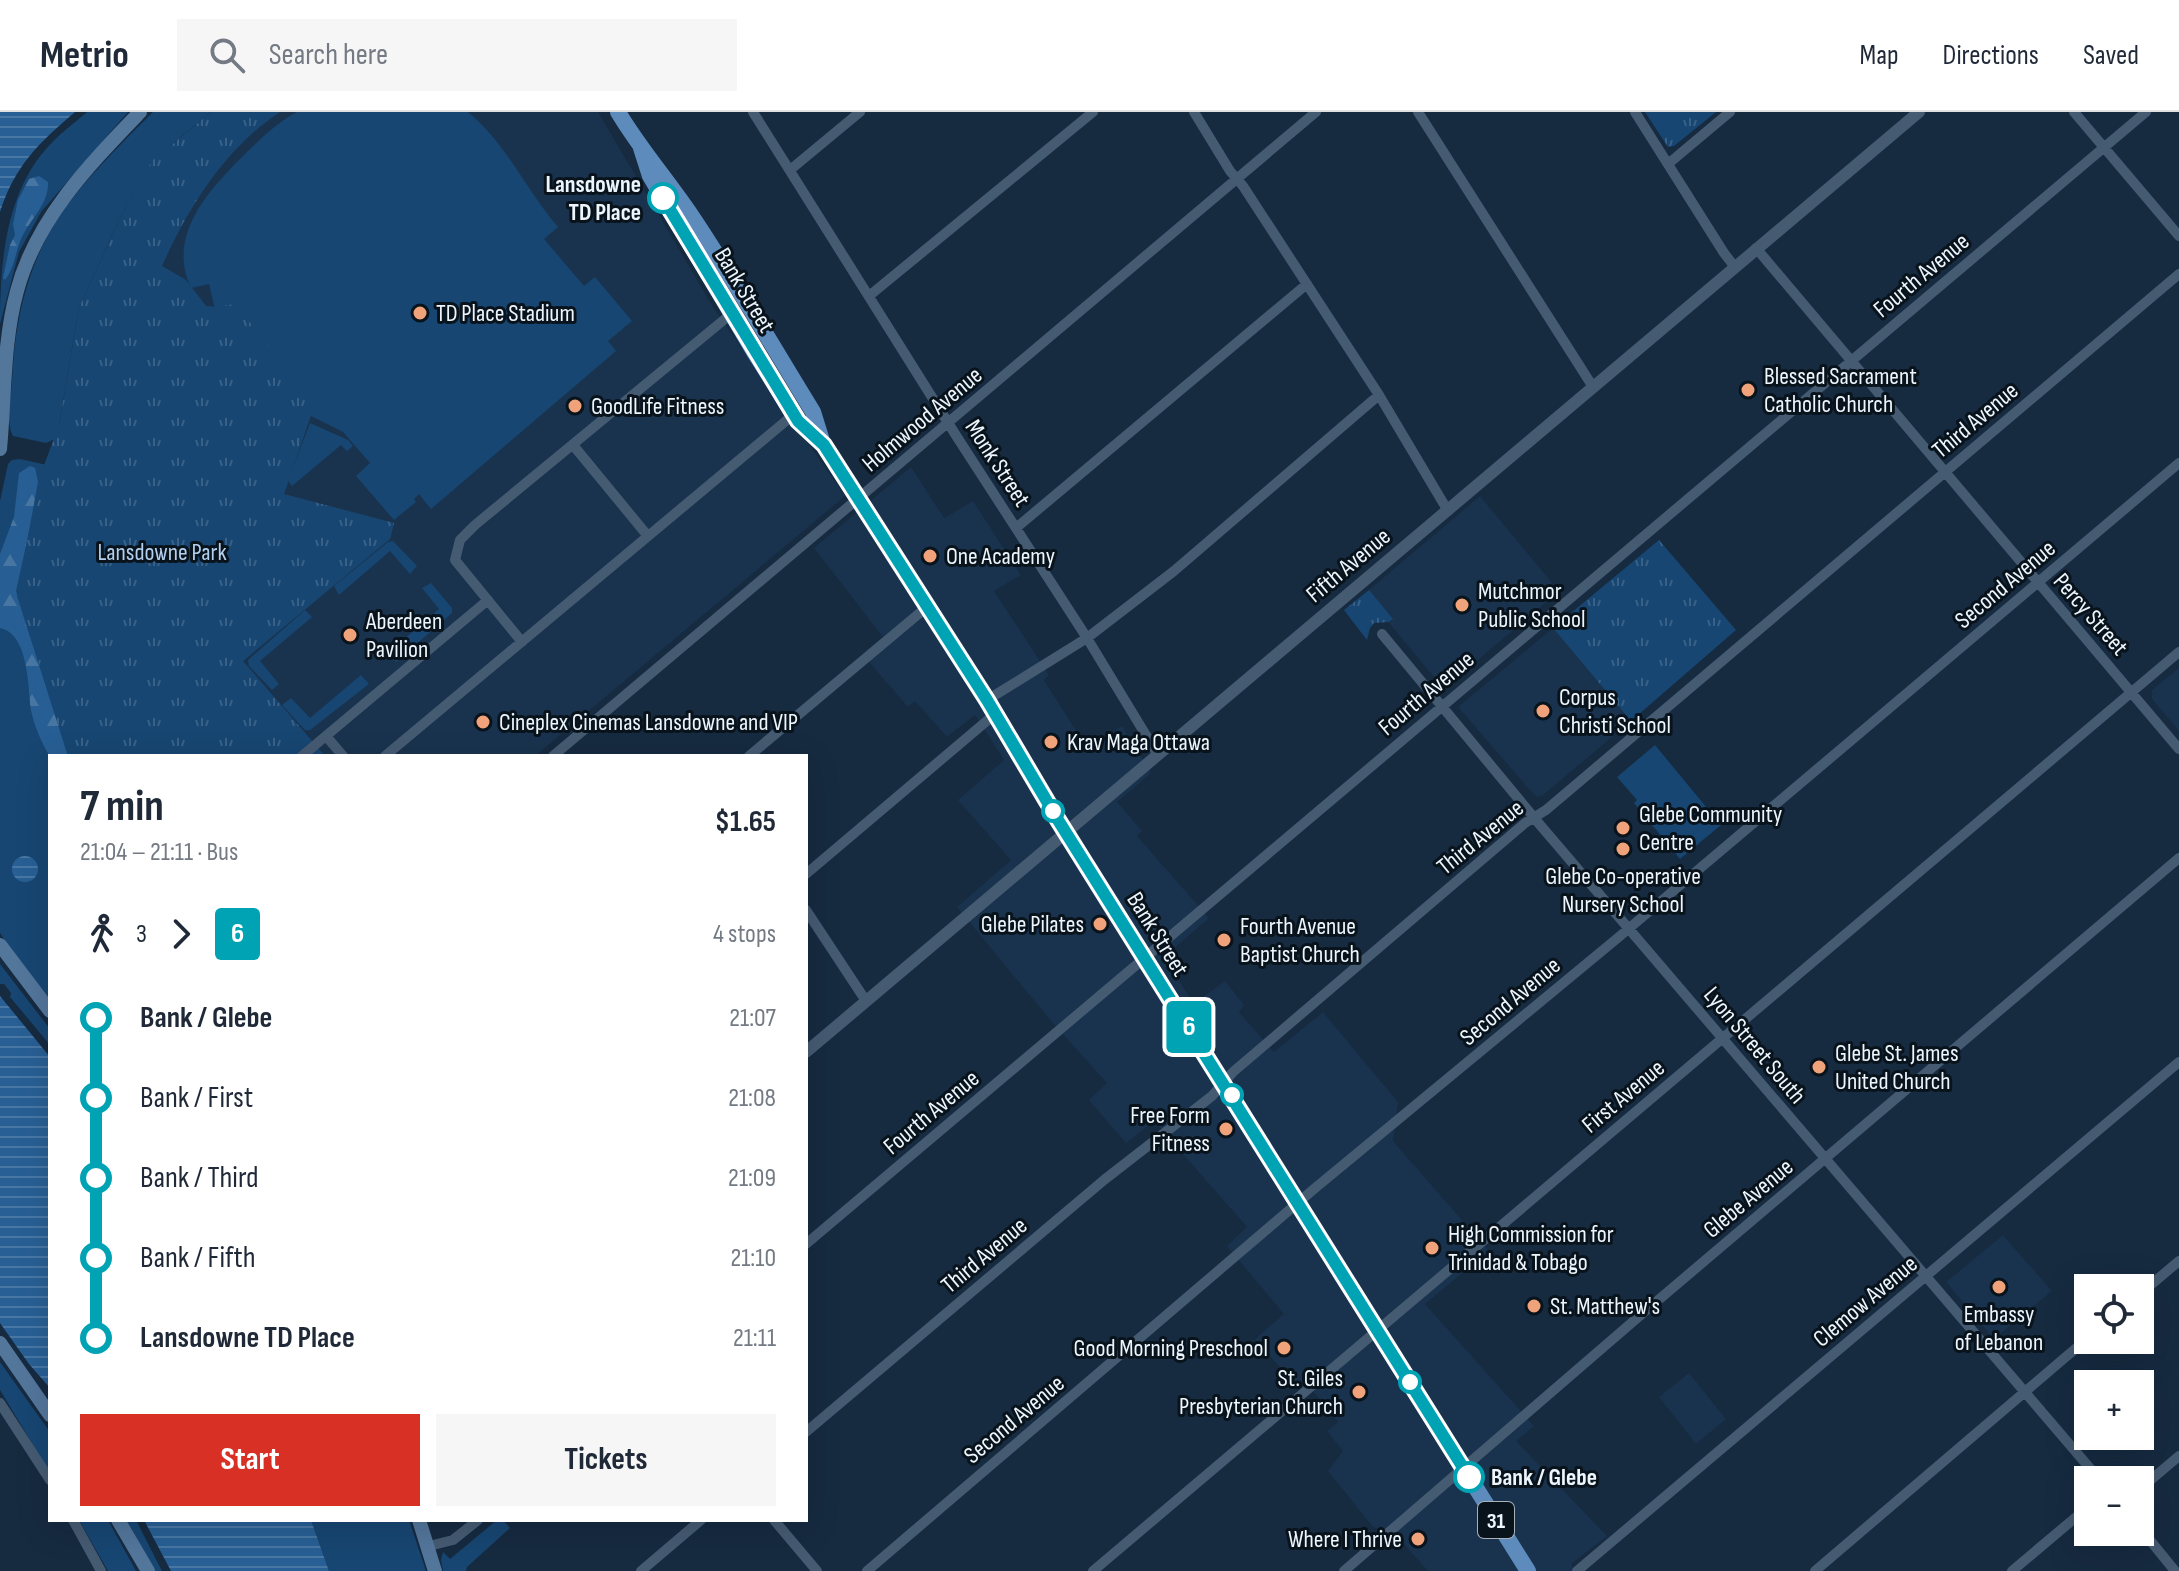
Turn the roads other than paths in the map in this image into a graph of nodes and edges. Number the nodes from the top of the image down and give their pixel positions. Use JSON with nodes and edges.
{"nodes":[{"id":1,"x":140,"y":112,"type":"edge"},
{"id":2,"x":753,"y":112,"type":"edge"},
{"id":3,"x":860,"y":112,"type":"edge"},
{"id":4,"x":1093,"y":112,"type":"edge"},
{"id":5,"x":1194,"y":112,"type":"edge"},
{"id":6,"x":1316,"y":112,"type":"edge"},
{"id":7,"x":1418,"y":112,"type":"edge"},
{"id":8,"x":1635,"y":112,"type":"edge"},
{"id":9,"x":1730,"y":112,"type":"edge"},
{"id":10,"x":1919,"y":112,"type":"edge"},
{"id":11,"x":2074,"y":112,"type":"edge"},
{"id":12,"x":2146,"y":112,"type":"edge"},
{"id":13,"x":623,"y":114,"type":"edge"},
{"id":14,"x":2104,"y":147,"type":"junction"},
{"id":15,"x":1668,"y":164,"type":"junction"},
{"id":16,"x":790,"y":170,"type":"junction"},
{"id":17,"x":1237,"y":178,"type":"junction"},
{"id":18,"x":2179,"y":236,"type":"edge"},
{"id":19,"x":1756,"y":248,"type":"junction"},
{"id":20,"x":1734,"y":266,"type":"junction"},
{"id":21,"x":2179,"y":274,"type":"edge"},
{"id":22,"x":1307,"y":284,"type":"junction"},
{"id":23,"x":869,"y":296,"type":"junction"},
{"id":24,"x":738,"y":309,"type":"junction"},
{"id":25,"x":1851,"y":360,"type":"junction"},
{"id":26,"x":1593,"y":387,"type":"junction"},
{"id":27,"x":1379,"y":395,"type":"junction"},
{"id":28,"x":793,"y":415,"type":"junction"},
{"id":29,"x":948,"y":422,"type":"junction"},
{"id":30,"x":573,"y":445,"type":"junction"},
{"id":31,"x":824,"y":445,"type":"junction"},
{"id":32,"x":0,"y":449,"type":"edge"},
{"id":33,"x":2179,"y":463,"type":"edge"},
{"id":34,"x":1945,"y":472,"type":"junction"},
{"id":35,"x":858,"y":498,"type":"junction"},
{"id":36,"x":1448,"y":511,"type":"junction"},
{"id":37,"x":1016,"y":528,"type":"junction"},
{"id":38,"x":647,"y":535,"type":"junction"},
{"id":39,"x":2038,"y":583,"type":"junction"},
{"id":40,"x":488,"y":600,"type":"junction"},
{"id":41,"x":928,"y":606,"type":"junction"},
{"id":42,"x":1382,"y":634,"type":"dead end"},
{"id":43,"x":1087,"y":638,"type":"junction"},
{"id":44,"x":522,"y":642,"type":"junction"},
{"id":45,"x":2179,"y":652,"type":"edge"},
{"id":46,"x":2131,"y":692,"type":"junction"},
{"id":47,"x":1441,"y":706,"type":"junction"},
{"id":48,"x":991,"y":707,"type":"junction"},
{"id":49,"x":326,"y":736,"type":"junction"},
{"id":50,"x":2179,"y":749,"type":"edge"},
{"id":51,"x":304,"y":754,"type":"edge"},
{"id":52,"x":341,"y":754,"type":"edge"},
{"id":53,"x":387,"y":754,"type":"edge"},
{"id":54,"x":555,"y":754,"type":"edge"},
{"id":55,"x":751,"y":754,"type":"edge"},
{"id":56,"x":1158,"y":755,"type":"junction"},
{"id":57,"x":1536,"y":817,"type":"junction"},
{"id":58,"x":1066,"y":833,"type":"junction"},
{"id":59,"x":2179,"y":858,"type":"edge"},
{"id":60,"x":808,"y":872,"type":"edge"},
{"id":61,"x":808,"y":913,"type":"edge"},
{"id":62,"x":1630,"y":927,"type":"junction"},
{"id":63,"x":0,"y":945,"type":"edge"},
{"id":64,"x":1144,"y":958,"type":"junction"},
{"id":65,"x":866,"y":1001,"type":"junction"},
{"id":66,"x":48,"y":1008,"type":"edge"},
{"id":67,"x":1723,"y":1037,"type":"junction"},
{"id":68,"x":808,"y":1050,"type":"edge"},
{"id":69,"x":2179,"y":1062,"type":"edge"},
{"id":70,"x":1224,"y":1082,"type":"junction"},
{"id":71,"x":1825,"y":1159,"type":"junction"},
{"id":72,"x":1298,"y":1204,"type":"junction"},
{"id":73,"x":808,"y":1242,"type":"edge"},
{"id":74,"x":2179,"y":1261,"type":"edge"},
{"id":75,"x":1926,"y":1276,"type":"junction"},
{"id":76,"x":2154,"y":1282,"type":"edge"},
{"id":77,"x":1379,"y":1330,"type":"junction"},
{"id":78,"x":0,"y":1343,"type":"edge"},
{"id":79,"x":2074,"y":1350,"type":"edge"},
{"id":80,"x":2023,"y":1392,"type":"junction"},
{"id":81,"x":0,"y":1403,"type":"edge"},
{"id":82,"x":48,"y":1412,"type":"edge"},
{"id":83,"x":808,"y":1430,"type":"edge"},
{"id":84,"x":2179,"y":1456,"type":"edge"},
{"id":85,"x":2088,"y":1466,"type":"edge"},
{"id":86,"x":1463,"y":1469,"type":"junction"},
{"id":87,"x":48,"y":1477,"type":"edge"},
{"id":88,"x":2154,"y":1477,"type":"edge"},
{"id":89,"x":2074,"y":1519,"type":"edge"},
{"id":90,"x":74,"y":1522,"type":"edge"},
{"id":91,"x":119,"y":1522,"type":"edge"},
{"id":92,"x":420,"y":1522,"type":"edge"},
{"id":93,"x":476,"y":1522,"type":"edge"},
{"id":94,"x":699,"y":1522,"type":"edge"},
{"id":95,"x":776,"y":1522,"type":"edge"},
{"id":96,"x":2154,"y":1545,"type":"edge"},
{"id":97,"x":429,"y":1546,"type":"junction"},
{"id":98,"x":101,"y":1571,"type":"edge"},
{"id":99,"x":148,"y":1571,"type":"edge"},
{"id":100,"x":435,"y":1571,"type":"edge"},
{"id":101,"x":641,"y":1571,"type":"edge"},
{"id":102,"x":817,"y":1571,"type":"edge"},
{"id":103,"x":867,"y":1571,"type":"edge"},
{"id":104,"x":1093,"y":1571,"type":"edge"},
{"id":105,"x":1344,"y":1571,"type":"edge"},
{"id":106,"x":1528,"y":1571,"type":"edge"},
{"id":107,"x":1577,"y":1571,"type":"edge"},
{"id":108,"x":1815,"y":1571,"type":"edge"},
{"id":109,"x":2012,"y":1571,"type":"edge"},
{"id":110,"x":2175,"y":1571,"type":"edge"}],
"edges":[{"from":1,"to":32,"type":"main road"},
{"from":2,"to":16,"type":"street","name":"Monk Street"},
{"from":3,"to":16,"type":"street"},
{"from":4,"to":23,"type":"street"},
{"from":5,"to":17,"type":"street"},
{"from":6,"to":17,"type":"street","name":"Holmwood Avenue"},
{"from":7,"to":26,"type":"street"},
{"from":8,"to":15,"type":"street"},
{"from":9,"to":15,"type":"street"},
{"from":10,"to":19,"type":"street","name":"Fifth Avenue"},
{"from":11,"to":14,"type":"street"},
{"from":12,"to":14,"type":"street","name":"Fourth Avenue"},
{"from":13,"to":24,"type":"main road","name":"Bank Street","number":"31"},
{"from":14,"to":18,"type":"street"},
{"from":14,"to":25,"type":"street","name":"Fourth Avenue"},
{"from":15,"to":20,"type":"street"},
{"from":16,"to":23,"type":"street","name":"Monk Street"},
{"from":17,"to":22,"type":"street"},
{"from":17,"to":29,"type":"street","name":"Holmwood Avenue"},
{"from":19,"to":20,"type":"street","name":"Fifth Avenue"},
{"from":19,"to":25,"type":"street","name":"Percy Street"},
{"from":20,"to":26,"type":"street","name":"Fifth Avenue"},
{"from":21,"to":34,"type":"street","name":"Third Avenue"},
{"from":22,"to":27,"type":"street"},
{"from":22,"to":37,"type":"street"},
{"from":23,"to":29,"type":"street","name":"Monk Street"},
{"from":24,"to":28,"type":"main road","name":"Bank Street","number":"31"},
{"from":24,"to":30,"type":"street"},
{"from":24,"to":31,"type":"main road","name":"Bank Street","number":"31"},
{"from":25,"to":34,"type":"street","name":"Percy Street"},
{"from":25,"to":47,"type":"street","name":"Fourth Avenue"},
{"from":26,"to":36,"type":"street","name":"Fifth Avenue"},
{"from":27,"to":36,"type":"street"},
{"from":27,"to":43,"type":"street"},
{"from":28,"to":31,"type":"main road","name":"Bank Street","number":"31"},
{"from":28,"to":38,"type":"street"},
{"from":29,"to":35,"type":"street","name":"Holmwood Avenue"},
{"from":29,"to":37,"type":"street","name":"Monk Street"},
{"from":30,"to":38,"type":"street"},
{"from":30,"to":40,"type":"street"},
{"from":31,"to":35,"type":"main road","name":"Bank Street","number":"31"},
{"from":33,"to":39,"type":"street","name":"Second Avenue"},
{"from":34,"to":39,"type":"street","name":"Percy Street"},
{"from":34,"to":57,"type":"street","name":"Third Avenue"},
{"from":35,"to":41,"type":"main road","name":"Bank Street","number":"31"},
{"from":35,"to":54,"type":"street","name":"Holmwood Avenue"},
{"from":36,"to":56,"type":"street","name":"Fifth Avenue"},
{"from":37,"to":43,"type":"street","name":"Monk Street"},
{"from":38,"to":44,"type":"street"},
{"from":39,"to":46,"type":"street","name":"Percy Street"},
{"from":39,"to":62,"type":"street","name":"Second Avenue"},
{"from":40,"to":44,"type":"street"},
{"from":40,"to":49,"type":"street"},
{"from":41,"to":48,"type":"main road","name":"Bank Street","number":"31"},
{"from":41,"to":55,"type":"street"},
{"from":42,"to":47,"type":"street","name":"Lyon Street South"},
{"from":43,"to":48,"type":"street"},
{"from":43,"to":56,"type":"street","name":"Monk Street"},
{"from":44,"to":53,"type":"street"},
{"from":45,"to":46,"type":"street","name":"First Avenue"},
{"from":46,"to":50,"type":"street","name":"Percy Street"},
{"from":46,"to":67,"type":"street","name":"First Avenue"},
{"from":47,"to":57,"type":"street","name":"Lyon Street South"},
{"from":47,"to":64,"type":"street","name":"Fourth Avenue"},
{"from":48,"to":58,"type":"main road","name":"Bank Street","number":"31"},
{"from":48,"to":60,"type":"street"},
{"from":49,"to":51,"type":"street"},
{"from":49,"to":52,"type":"street"},
{"from":56,"to":58,"type":"street","name":"Fifth Avenue"},
{"from":57,"to":62,"type":"street","name":"Lyon Street South"},
{"from":57,"to":70,"type":"street","name":"Third Avenue"},
{"from":58,"to":64,"type":"main road","name":"Bank Street","number":"31"},
{"from":58,"to":65,"type":"street","name":"Fifth Avenue"},
{"from":59,"to":71,"type":"street","name":"Glebe Avenue"},
{"from":61,"to":65,"type":"street"},
{"from":62,"to":67,"type":"street","name":"Lyon Street South"},
{"from":62,"to":72,"type":"street","name":"Second Avenue"},
{"from":63,"to":66,"type":"main road"},
{"from":64,"to":70,"type":"main road","name":"Bank Street","number":"31"},
{"from":64,"to":73,"type":"street","name":"Fourth Avenue"},
{"from":65,"to":68,"type":"street","name":"Fifth Avenue"},
{"from":67,"to":71,"type":"street","name":"Lyon Street South"},
{"from":67,"to":77,"type":"street","name":"First Avenue"},
{"from":69,"to":75,"type":"street","name":"Clemow Avenue"},
{"from":70,"to":72,"type":"main road","name":"Bank Street","number":"31"},
{"from":70,"to":83,"type":"street","name":"Third Avenue"},
{"from":71,"to":75,"type":"street","name":"Lyon Street South"},
{"from":71,"to":86,"type":"street","name":"Glebe Avenue"},
{"from":72,"to":77,"type":"main road","name":"Bank Street","number":"31"},
{"from":72,"to":103,"type":"street","name":"Second Avenue"},
{"from":74,"to":76,"type":"street"},
{"from":75,"to":80,"type":"street","name":"Lyon Street South"},
{"from":75,"to":107,"type":"street","name":"Clemow Avenue"},
{"from":77,"to":86,"type":"main road","name":"Bank Street","number":"31"},
{"from":77,"to":104,"type":"street","name":"First Avenue"},
{"from":78,"to":82,"type":"main road"},
{"from":79,"to":80,"type":"street"},
{"from":80,"to":85,"type":"street","name":"Lyon Street South"},
{"from":80,"to":108,"type":"street"},
{"from":81,"to":87,"type":"street"},
{"from":84,"to":88,"type":"street"},
{"from":86,"to":105,"type":"street","name":"Glebe Avenue"},
{"from":86,"to":106,"type":"main road","name":"Bank Street","number":"31"},
{"from":89,"to":109,"type":"street"},
{"from":90,"to":98,"type":"street"},
{"from":91,"to":99,"type":"main road"},
{"from":92,"to":97,"type":"main road"},
{"from":93,"to":97,"type":"street"},
{"from":94,"to":101,"type":"street"},
{"from":95,"to":102,"type":"street"},
{"from":96,"to":110,"type":"street"},
{"from":97,"to":100,"type":"main road"}]}
